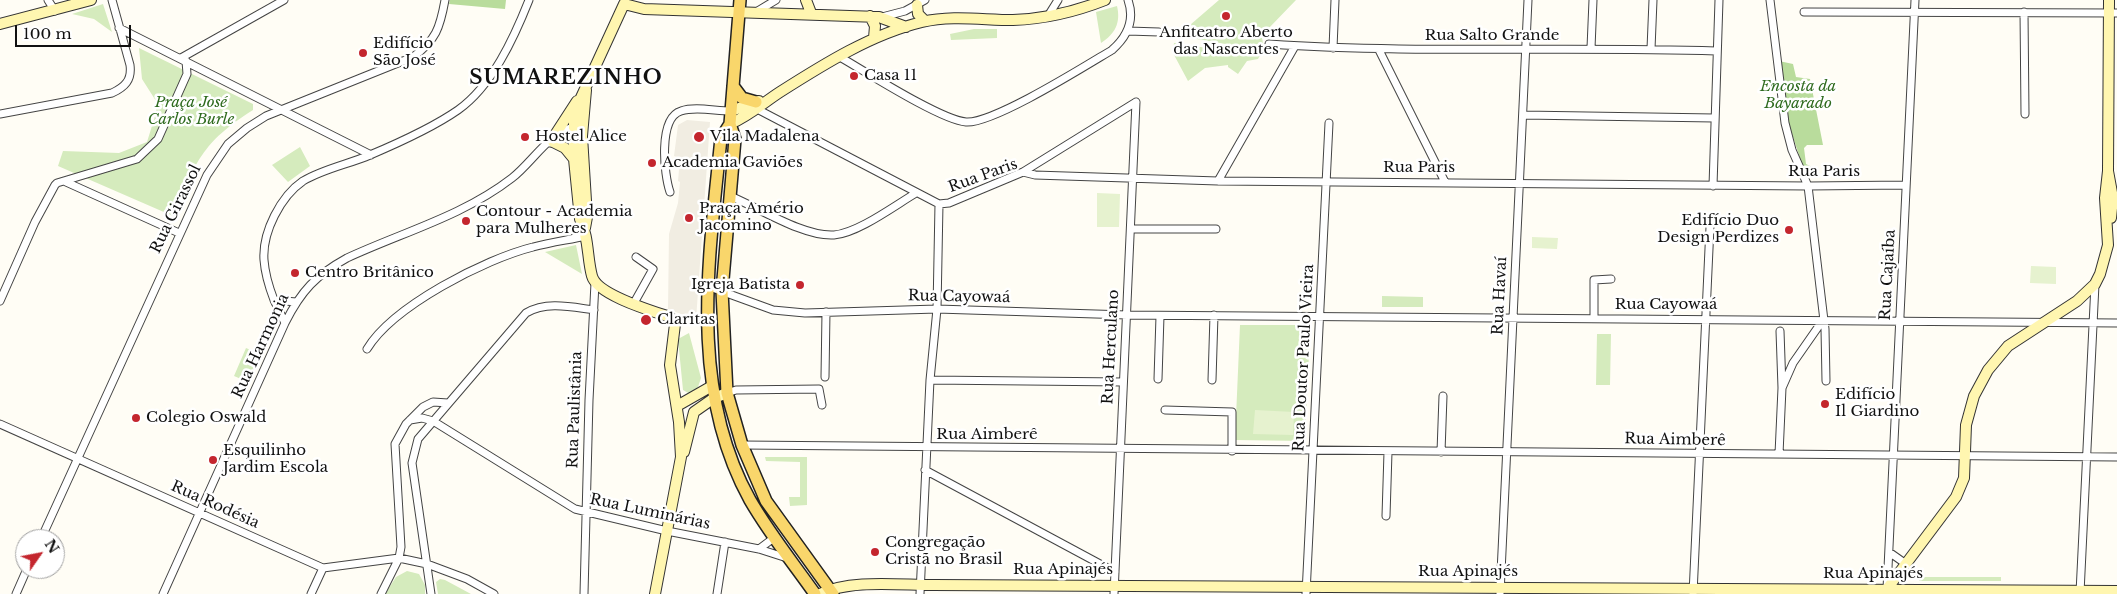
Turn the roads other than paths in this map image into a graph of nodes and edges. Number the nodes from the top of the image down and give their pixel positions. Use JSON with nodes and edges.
{"nodes":[{"id":1,"x":91,"y":0,"type":"edge"},
{"id":2,"x":112,"y":0,"type":"edge"},
{"id":3,"x":284,"y":0,"type":"edge"},
{"id":4,"x":445,"y":0,"type":"edge"},
{"id":5,"x":529,"y":0,"type":"edge"},
{"id":6,"x":635,"y":0,"type":"edge"},
{"id":7,"x":740,"y":0,"type":"edge"},
{"id":8,"x":776,"y":0,"type":"edge"},
{"id":9,"x":806,"y":0,"type":"edge"},
{"id":10,"x":1058,"y":0,"type":"edge"},
{"id":11,"x":1105,"y":0,"type":"edge"},
{"id":12,"x":1128,"y":0,"type":"edge"},
{"id":13,"x":1335,"y":0,"type":"edge"},
{"id":14,"x":1528,"y":0,"type":"edge"},
{"id":15,"x":1593,"y":0,"type":"edge"},
{"id":16,"x":1653,"y":0,"type":"edge"},
{"id":17,"x":1719,"y":0,"type":"edge"},
{"id":18,"x":1770,"y":0,"type":"edge"},
{"id":19,"x":1915,"y":0,"type":"edge"},
{"id":20,"x":2110,"y":0,"type":"edge"},
{"id":21,"x":66,"y":2,"type":"edge"},
{"id":22,"x":625,"y":2,"type":"edge"},
{"id":23,"x":921,"y":3,"type":"edge"},
{"id":24,"x":52,"y":6,"type":"edge"},
{"id":25,"x":644,"y":9,"type":"junction"},
{"id":26,"x":1915,"y":11,"type":"junction"},
{"id":27,"x":756,"y":12,"type":"junction"},
{"id":28,"x":1804,"y":12,"type":"dead end"},
{"id":29,"x":2024,"y":12,"type":"junction"},
{"id":30,"x":740,"y":13,"type":"junction"},
{"id":31,"x":811,"y":13,"type":"junction"},
{"id":32,"x":2113,"y":13,"type":"edge"},
{"id":33,"x":874,"y":16,"type":"junction"},
{"id":34,"x":1048,"y":16,"type":"junction"},
{"id":35,"x":616,"y":20,"type":"junction"},
{"id":36,"x":924,"y":21,"type":"junction"},
{"id":37,"x":0,"y":24,"type":"edge"},
{"id":38,"x":906,"y":27,"type":"junction"},
{"id":39,"x":120,"y":28,"type":"junction"},
{"id":40,"x":1128,"y":31,"type":"junction"},
{"id":41,"x":1160,"y":32,"type":"dead end"},
{"id":42,"x":874,"y":38,"type":"junction"},
{"id":43,"x":1269,"y":44,"type":"dead end"},
{"id":44,"x":1295,"y":46,"type":"junction"},
{"id":45,"x":1333,"y":48,"type":"junction"},
{"id":46,"x":1591,"y":48,"type":"junction"},
{"id":47,"x":1651,"y":49,"type":"junction"},
{"id":48,"x":1379,"y":50,"type":"junction"},
{"id":49,"x":1526,"y":50,"type":"junction"},
{"id":50,"x":1716,"y":51,"type":"junction"},
{"id":51,"x":840,"y":58,"type":"junction"},
{"id":52,"x":183,"y":60,"type":"junction"},
{"id":53,"x":733,"y":86,"type":"junction"},
{"id":54,"x":586,"y":88,"type":"junction"},
{"id":55,"x":757,"y":106,"type":"junction"},
{"id":56,"x":281,"y":109,"type":"junction"},
{"id":57,"x":730,"y":111,"type":"junction"},
{"id":58,"x":0,"y":114,"type":"edge"},
{"id":59,"x":2024,"y":114,"type":"dead end"},
{"id":60,"x":1523,"y":115,"type":"junction"},
{"id":61,"x":1714,"y":118,"type":"junction"},
{"id":62,"x":1329,"y":123,"type":"dead end"},
{"id":63,"x":730,"y":124,"type":"junction"},
{"id":64,"x":578,"y":131,"type":"junction"},
{"id":65,"x":551,"y":141,"type":"junction"},
{"id":66,"x":371,"y":154,"type":"junction"},
{"id":67,"x":574,"y":159,"type":"junction"},
{"id":68,"x":1023,"y":172,"type":"junction"},
{"id":69,"x":1134,"y":179,"type":"junction"},
{"id":70,"x":1218,"y":181,"type":"junction"},
{"id":71,"x":1326,"y":181,"type":"junction"},
{"id":72,"x":65,"y":182,"type":"junction"},
{"id":73,"x":1445,"y":182,"type":"junction"},
{"id":74,"x":1519,"y":182,"type":"junction"},
{"id":75,"x":1906,"y":185,"type":"junction"},
{"id":76,"x":1712,"y":186,"type":"junction"},
{"id":77,"x":1808,"y":186,"type":"junction"},
{"id":78,"x":2111,"y":188,"type":"edge"},
{"id":79,"x":670,"y":192,"type":"dead end"},
{"id":80,"x":916,"y":194,"type":"junction"},
{"id":81,"x":730,"y":196,"type":"junction"},
{"id":82,"x":939,"y":204,"type":"junction"},
{"id":83,"x":1710,"y":227,"type":"dead end"},
{"id":84,"x":1131,"y":229,"type":"junction"},
{"id":85,"x":1216,"y":230,"type":"dead end"},
{"id":86,"x":585,"y":232,"type":"junction"},
{"id":87,"x":179,"y":234,"type":"junction"},
{"id":88,"x":636,"y":257,"type":"dead end"},
{"id":89,"x":1611,"y":279,"type":"dead end"},
{"id":90,"x":595,"y":283,"type":"junction"},
{"id":91,"x":2095,"y":284,"type":"junction"},
{"id":92,"x":707,"y":286,"type":"junction"},
{"id":93,"x":722,"y":290,"type":"junction"},
{"id":94,"x":274,"y":300,"type":"junction"},
{"id":95,"x":0,"y":301,"type":"edge"},
{"id":96,"x":296,"y":302,"type":"junction"},
{"id":97,"x":634,"y":303,"type":"junction"},
{"id":98,"x":594,"y":310,"type":"junction"},
{"id":99,"x":937,"y":310,"type":"junction"},
{"id":100,"x":826,"y":312,"type":"junction"},
{"id":101,"x":1127,"y":315,"type":"junction"},
{"id":102,"x":1214,"y":315,"type":"junction"},
{"id":103,"x":1160,"y":316,"type":"junction"},
{"id":104,"x":1320,"y":316,"type":"junction"},
{"id":105,"x":1513,"y":318,"type":"junction"},
{"id":106,"x":1594,"y":318,"type":"junction"},
{"id":107,"x":1706,"y":319,"type":"junction"},
{"id":108,"x":1822,"y":320,"type":"junction"},
{"id":109,"x":1899,"y":320,"type":"junction"},
{"id":110,"x":2045,"y":322,"type":"junction"},
{"id":111,"x":285,"y":323,"type":"junction"},
{"id":112,"x":2093,"y":323,"type":"junction"},
{"id":113,"x":2117,"y":323,"type":"edge"},
{"id":114,"x":1780,"y":331,"type":"dead end"},
{"id":115,"x":366,"y":348,"type":"dead end"},
{"id":116,"x":825,"y":377,"type":"dead end"},
{"id":117,"x":1158,"y":378,"type":"dead end"},
{"id":118,"x":930,"y":380,"type":"junction"},
{"id":119,"x":1212,"y":380,"type":"dead end"},
{"id":120,"x":1826,"y":381,"type":"dead end"},
{"id":121,"x":1123,"y":382,"type":"junction"},
{"id":122,"x":1782,"y":388,"type":"junction"},
{"id":123,"x":713,"y":392,"type":"junction"},
{"id":124,"x":727,"y":393,"type":"junction"},
{"id":125,"x":1443,"y":396,"type":"dead end"},
{"id":126,"x":448,"y":403,"type":"junction"},
{"id":127,"x":822,"y":405,"type":"dead end"},
{"id":128,"x":677,"y":406,"type":"junction"},
{"id":129,"x":1165,"y":410,"type":"dead end"},
{"id":130,"x":410,"y":420,"type":"junction"},
{"id":131,"x":432,"y":421,"type":"junction"},
{"id":132,"x":0,"y":424,"type":"edge"},
{"id":133,"x":742,"y":445,"type":"junction"},
{"id":134,"x":927,"y":448,"type":"junction"},
{"id":135,"x":1120,"y":450,"type":"junction"},
{"id":136,"x":1232,"y":451,"type":"junction"},
{"id":137,"x":1313,"y":452,"type":"junction"},
{"id":138,"x":1388,"y":452,"type":"junction"},
{"id":139,"x":1441,"y":452,"type":"junction"},
{"id":140,"x":1506,"y":452,"type":"junction"},
{"id":141,"x":1699,"y":454,"type":"junction"},
{"id":142,"x":1779,"y":454,"type":"junction"},
{"id":143,"x":1893,"y":455,"type":"junction"},
{"id":144,"x":1965,"y":456,"type":"junction"},
{"id":145,"x":2086,"y":456,"type":"junction"},
{"id":146,"x":681,"y":457,"type":"junction"},
{"id":147,"x":2117,"y":457,"type":"edge"},
{"id":148,"x":77,"y":458,"type":"junction"},
{"id":149,"x":925,"y":470,"type":"junction"},
{"id":150,"x":587,"y":513,"type":"junction"},
{"id":151,"x":199,"y":514,"type":"junction"},
{"id":152,"x":1386,"y":516,"type":"dead end"},
{"id":153,"x":45,"y":529,"type":"edge"},
{"id":154,"x":667,"y":531,"type":"junction"},
{"id":155,"x":775,"y":537,"type":"junction"},
{"id":156,"x":725,"y":542,"type":"junction"},
{"id":157,"x":794,"y":542,"type":"junction"},
{"id":158,"x":760,"y":549,"type":"junction"},
{"id":159,"x":1889,"y":552,"type":"junction"},
{"id":160,"x":399,"y":558,"type":"junction"},
{"id":161,"x":792,"y":561,"type":"junction"},
{"id":162,"x":427,"y":564,"type":"junction"},
{"id":163,"x":1906,"y":564,"type":"junction"},
{"id":164,"x":323,"y":568,"type":"junction"},
{"id":165,"x":1115,"y":572,"type":"junction"},
{"id":166,"x":23,"y":579,"type":"edge"},
{"id":167,"x":921,"y":589,"type":"edge"},
{"id":168,"x":1114,"y":590,"type":"edge"},
{"id":169,"x":1307,"y":590,"type":"edge"},
{"id":170,"x":1500,"y":591,"type":"edge"},
{"id":171,"x":1693,"y":591,"type":"edge"},
{"id":172,"x":2117,"y":591,"type":"edge"},
{"id":173,"x":828,"y":592,"type":"edge"},
{"id":174,"x":1886,"y":592,"type":"edge"},
{"id":175,"x":2080,"y":593,"type":"edge"},
{"id":176,"x":16,"y":594,"type":"edge"},
{"id":177,"x":163,"y":594,"type":"edge"},
{"id":178,"x":311,"y":594,"type":"edge"},
{"id":179,"x":381,"y":594,"type":"edge"},
{"id":180,"x":431,"y":594,"type":"edge"},
{"id":181,"x":494,"y":594,"type":"edge"},
{"id":182,"x":584,"y":594,"type":"edge"},
{"id":183,"x":655,"y":594,"type":"edge"},
{"id":184,"x":717,"y":594,"type":"edge"},
{"id":185,"x":814,"y":594,"type":"edge"}],
"edges":[{"from":1,"to":21,"type":"street"},
{"from":2,"to":39,"type":"street"},
{"from":3,"to":52,"type":"street"},
{"from":4,"to":56,"type":"street","name":"Rua Girassol"},
{"from":5,"to":66,"type":"street"},
{"from":6,"to":25,"type":"street"},
{"from":7,"to":30,"type":"main road"},
{"from":8,"to":27,"type":"street"},
{"from":9,"to":31,"type":"street"},
{"from":10,"to":34,"type":"street"},
{"from":11,"to":34,"type":"street"},
{"from":12,"to":40,"type":"street"},
{"from":13,"to":45,"type":"street"},
{"from":14,"to":49,"type":"street","name":"Rua Havaí"},
{"from":15,"to":46,"type":"street"},
{"from":16,"to":47,"type":"street"},
{"from":17,"to":50,"type":"street"},
{"from":18,"to":77,"type":"street"},
{"from":19,"to":26,"type":"street","name":"Rua Cajaíba"},
{"from":20,"to":32,"type":"street"},
{"from":21,"to":24,"type":"street"},
{"from":22,"to":25,"type":"street"},
{"from":22,"to":35,"type":"street","name":"Rua Paulistânia"},
{"from":23,"to":33,"type":"street"},
{"from":23,"to":36,"type":"street"},
{"from":24,"to":37,"type":"street"},
{"from":25,"to":30,"type":"street"},
{"from":25,"to":35,"type":"street"},
{"from":26,"to":28,"type":"street"},
{"from":26,"to":29,"type":"street"},
{"from":26,"to":75,"type":"street","name":"Rua Cajaíba"},
{"from":27,"to":30,"type":"street"},
{"from":27,"to":31,"type":"street"},
{"from":29,"to":32,"type":"street"},
{"from":29,"to":59,"type":"street"},
{"from":30,"to":53,"type":"main road"},
{"from":31,"to":33,"type":"street"},
{"from":32,"to":78,"type":"street"},
{"from":33,"to":38,"type":"street"},
{"from":33,"to":42,"type":"street"},
{"from":34,"to":36,"type":"street"},
{"from":35,"to":54,"type":"street","name":"Rua Paulistânia"},
{"from":36,"to":38,"type":"street"},
{"from":38,"to":42,"type":"street"},
{"from":39,"to":52,"type":"street"},
{"from":39,"to":58,"type":"street"},
{"from":40,"to":41,"type":"street"},
{"from":40,"to":51,"type":"street"},
{"from":42,"to":51,"type":"street"},
{"from":43,"to":44,"type":"street","name":"Rua Salto Grande"},
{"from":44,"to":45,"type":"street","name":"Rua Salto Grande"},
{"from":44,"to":70,"type":"street"},
{"from":45,"to":48,"type":"street","name":"Rua Salto Grande"},
{"from":46,"to":47,"type":"street","name":"Rua Salto Grande"},
{"from":46,"to":49,"type":"street","name":"Rua Salto Grande"},
{"from":47,"to":50,"type":"street","name":"Rua Salto Grande"},
{"from":48,"to":49,"type":"street","name":"Rua Salto Grande"},
{"from":48,"to":73,"type":"street"},
{"from":49,"to":60,"type":"street","name":"Rua Havaí"},
{"from":50,"to":61,"type":"street"},
{"from":51,"to":55,"type":"street"},
{"from":52,"to":56,"type":"street"},
{"from":52,"to":72,"type":"street"},
{"from":53,"to":55,"type":"main road"},
{"from":53,"to":57,"type":"main road"},
{"from":54,"to":64,"type":"street","name":"Rua Paulistânia"},
{"from":54,"to":65,"type":"street"},
{"from":55,"to":57,"type":"street"},
{"from":55,"to":63,"type":"street"},
{"from":55,"to":80,"type":"street"},
{"from":56,"to":66,"type":"street"},
{"from":56,"to":87,"type":"street","name":"Rua Girassol"},
{"from":57,"to":63,"type":"main road"},
{"from":57,"to":79,"type":"street"},
{"from":60,"to":61,"type":"street"},
{"from":60,"to":74,"type":"street","name":"Rua Havaí"},
{"from":61,"to":76,"type":"street"},
{"from":62,"to":71,"type":"street","name":"Rua Doutor Paulo Vieira"},
{"from":63,"to":81,"type":"main road"},
{"from":63,"to":92,"type":"main road"},
{"from":64,"to":65,"type":"street","name":"Rua Harmonia"},
{"from":64,"to":67,"type":"street","name":"Rua Paulistânia"},
{"from":64,"to":86,"type":"street","name":"Rua Paulistânia"},
{"from":65,"to":67,"type":"street"},
{"from":65,"to":96,"type":"street","name":"Rua Harmonia"},
{"from":66,"to":94,"type":"street"},
{"from":67,"to":86,"type":"street","name":"Rua Paulistânia"},
{"from":68,"to":69,"type":"street","name":"Rua Paris"},
{"from":68,"to":69,"type":"street","name":"Rua Herculano"},
{"from":68,"to":82,"type":"street","name":"Rua Paris"},
{"from":69,"to":70,"type":"street","name":"Rua Paris"},
{"from":69,"to":84,"type":"street","name":"Rua Herculano"},
{"from":70,"to":71,"type":"street","name":"Rua Paris"},
{"from":71,"to":73,"type":"street","name":"Rua Paris"},
{"from":71,"to":104,"type":"street","name":"Rua Doutor Paulo Vieira"},
{"from":72,"to":87,"type":"street"},
{"from":72,"to":95,"type":"street"},
{"from":73,"to":74,"type":"street","name":"Rua Paris"},
{"from":74,"to":76,"type":"street","name":"Rua Paris"},
{"from":74,"to":105,"type":"street","name":"Rua Havaí"},
{"from":75,"to":77,"type":"street","name":"Rua Paris"},
{"from":75,"to":109,"type":"street","name":"Rua Cajaíba"},
{"from":76,"to":77,"type":"street","name":"Rua Paris"},
{"from":77,"to":108,"type":"street"},
{"from":78,"to":91,"type":"street"},
{"from":80,"to":81,"type":"street"},
{"from":80,"to":82,"type":"street"},
{"from":81,"to":93,"type":"main road"},
{"from":82,"to":99,"type":"street"},
{"from":83,"to":107,"type":"street"},
{"from":84,"to":85,"type":"street"},
{"from":84,"to":101,"type":"street","name":"Rua Herculano"},
{"from":86,"to":90,"type":"street","name":"Rua Paulistânia"},
{"from":86,"to":115,"type":"street"},
{"from":87,"to":148,"type":"street","name":"Rua Girassol"},
{"from":88,"to":97,"type":"street"},
{"from":89,"to":106,"type":"street"},
{"from":90,"to":97,"type":"street"},
{"from":90,"to":98,"type":"street","name":"Rua Paulistânia"},
{"from":91,"to":110,"type":"street"},
{"from":91,"to":112,"type":"street"},
{"from":92,"to":93,"type":"street","name":"Rua Cayowaá"},
{"from":92,"to":123,"type":"main road"},
{"from":93,"to":100,"type":"street","name":"Rua Cayowaá"},
{"from":93,"to":124,"type":"main road"},
{"from":94,"to":96,"type":"street"},
{"from":94,"to":111,"type":"street"},
{"from":96,"to":111,"type":"street","name":"Rua Harmonia"},
{"from":97,"to":128,"type":"street"},
{"from":98,"to":126,"type":"street"},
{"from":98,"to":150,"type":"street","name":"Rua Paulistânia"},
{"from":99,"to":100,"type":"street","name":"Rua Cayowaá"},
{"from":99,"to":101,"type":"street","name":"Rua Cayowaá"},
{"from":99,"to":118,"type":"street"},
{"from":100,"to":116,"type":"street"},
{"from":101,"to":103,"type":"street","name":"Rua Cayowaá"},
{"from":101,"to":121,"type":"street","name":"Rua Herculano"},
{"from":102,"to":103,"type":"street","name":"Rua Cayowaá"},
{"from":102,"to":104,"type":"street","name":"Rua Cayowaá"},
{"from":102,"to":119,"type":"street"},
{"from":103,"to":117,"type":"street"},
{"from":104,"to":105,"type":"street","name":"Rua Cayowaá"},
{"from":104,"to":137,"type":"street","name":"Rua Doutor Paulo Vieira"},
{"from":105,"to":106,"type":"street","name":"Rua Cayowaá"},
{"from":105,"to":140,"type":"street","name":"Rua Havaí"},
{"from":106,"to":107,"type":"street","name":"Rua Cayowaá"},
{"from":107,"to":108,"type":"street","name":"Rua Cayowaá"},
{"from":107,"to":141,"type":"street"},
{"from":108,"to":109,"type":"street","name":"Rua Cayowaá"},
{"from":108,"to":120,"type":"street"},
{"from":108,"to":122,"type":"street"},
{"from":109,"to":110,"type":"street","name":"Rua Cayowaá"},
{"from":109,"to":143,"type":"street","name":"Rua Cajaíba"},
{"from":110,"to":112,"type":"street","name":"Rua Cayowaá"},
{"from":110,"to":144,"type":"street"},
{"from":111,"to":151,"type":"street","name":"Rua Harmonia"},
{"from":112,"to":113,"type":"street","name":"Rua Cayowaá"},
{"from":112,"to":145,"type":"street"},
{"from":114,"to":122,"type":"street"},
{"from":118,"to":121,"type":"street"},
{"from":118,"to":134,"type":"street"},
{"from":121,"to":135,"type":"street","name":"Rua Herculano"},
{"from":122,"to":142,"type":"street"},
{"from":123,"to":124,"type":"street"},
{"from":123,"to":128,"type":"street"},
{"from":123,"to":146,"type":"street"},
{"from":123,"to":155,"type":"main road"},
{"from":124,"to":127,"type":"street"},
{"from":124,"to":133,"type":"main road"},
{"from":125,"to":139,"type":"street"},
{"from":126,"to":130,"type":"street"},
{"from":126,"to":131,"type":"street"},
{"from":128,"to":146,"type":"street"},
{"from":129,"to":136,"type":"street"},
{"from":130,"to":131,"type":"street","name":"Rua Luminárias"},
{"from":130,"to":160,"type":"street"},
{"from":131,"to":150,"type":"street","name":"Rua Luminárias"},
{"from":131,"to":162,"type":"street"},
{"from":132,"to":148,"type":"street","name":"Rua Rodésia"},
{"from":133,"to":134,"type":"street","name":"Rua Aimberê"},
{"from":133,"to":157,"type":"main road"},
{"from":134,"to":135,"type":"street","name":"Rua Aimberê"},
{"from":134,"to":149,"type":"street"},
{"from":135,"to":136,"type":"street","name":"Rua Aimberê"},
{"from":135,"to":165,"type":"street","name":"Rua Herculano"},
{"from":136,"to":137,"type":"street","name":"Rua Aimberê"},
{"from":137,"to":138,"type":"street","name":"Rua Aimberê"},
{"from":137,"to":169,"type":"street","name":"Rua Doutor Paulo Vieira"},
{"from":138,"to":139,"type":"street","name":"Rua Aimberê"},
{"from":138,"to":152,"type":"street"},
{"from":139,"to":140,"type":"street","name":"Rua Aimberê"},
{"from":140,"to":141,"type":"street","name":"Rua Aimberê"},
{"from":140,"to":170,"type":"street","name":"Rua Havaí"},
{"from":141,"to":142,"type":"street","name":"Rua Aimberê"},
{"from":141,"to":171,"type":"street"},
{"from":142,"to":143,"type":"street","name":"Rua Aimberê"},
{"from":143,"to":144,"type":"street","name":"Rua Aimberê"},
{"from":143,"to":159,"type":"street","name":"Rua Cajaíba"},
{"from":144,"to":145,"type":"street","name":"Rua Aimberê"},
{"from":144,"to":163,"type":"street"},
{"from":145,"to":147,"type":"street","name":"Rua Aimberê"},
{"from":145,"to":175,"type":"street"},
{"from":146,"to":154,"type":"street"},
{"from":148,"to":151,"type":"street","name":"Rua Rodésia"},
{"from":148,"to":153,"type":"street","name":"Rua Girassol"},
{"from":149,"to":165,"type":"street"},
{"from":149,"to":167,"type":"street"},
{"from":150,"to":154,"type":"street","name":"Rua Luminárias"},
{"from":150,"to":182,"type":"street","name":"Rua Paulistânia"},
{"from":151,"to":164,"type":"street","name":"Rua Rodésia"},
{"from":151,"to":177,"type":"street","name":"Rua Harmonia"},
{"from":154,"to":156,"type":"street","name":"Rua Luminárias"},
{"from":154,"to":183,"type":"street"},
{"from":155,"to":157,"type":"main road"},
{"from":155,"to":158,"type":"street"},
{"from":155,"to":161,"type":"main road"},
{"from":156,"to":158,"type":"street","name":"Rua Luminárias"},
{"from":156,"to":184,"type":"street"},
{"from":157,"to":173,"type":"main road"},
{"from":158,"to":161,"type":"street","name":"Rua Luminárias"},
{"from":159,"to":163,"type":"street"},
{"from":159,"to":174,"type":"street","name":"Rua Cajaíba"},
{"from":160,"to":162,"type":"street"},
{"from":160,"to":164,"type":"street"},
{"from":160,"to":179,"type":"street"},
{"from":161,"to":173,"type":"main road"},
{"from":161,"to":185,"type":"main road"},
{"from":162,"to":180,"type":"street"},
{"from":162,"to":181,"type":"street"},
{"from":163,"to":174,"type":"street"},
{"from":164,"to":178,"type":"street"},
{"from":165,"to":168,"type":"street","name":"Rua Herculano"},
{"from":166,"to":176,"type":"street"},
{"from":167,"to":168,"type":"street","name":"Rua Apinajés"},
{"from":167,"to":173,"type":"street","name":"Rua Apinajés"},
{"from":168,"to":169,"type":"street","name":"Rua Apinajés"},
{"from":169,"to":170,"type":"street","name":"Rua Apinajés"},
{"from":170,"to":171,"type":"street","name":"Rua Apinajés"},
{"from":171,"to":174,"type":"street","name":"Rua Apinajés"},
{"from":172,"to":175,"type":"street","name":"Rua Apinajés"},
{"from":174,"to":175,"type":"street","name":"Rua Apinajés"}]}
